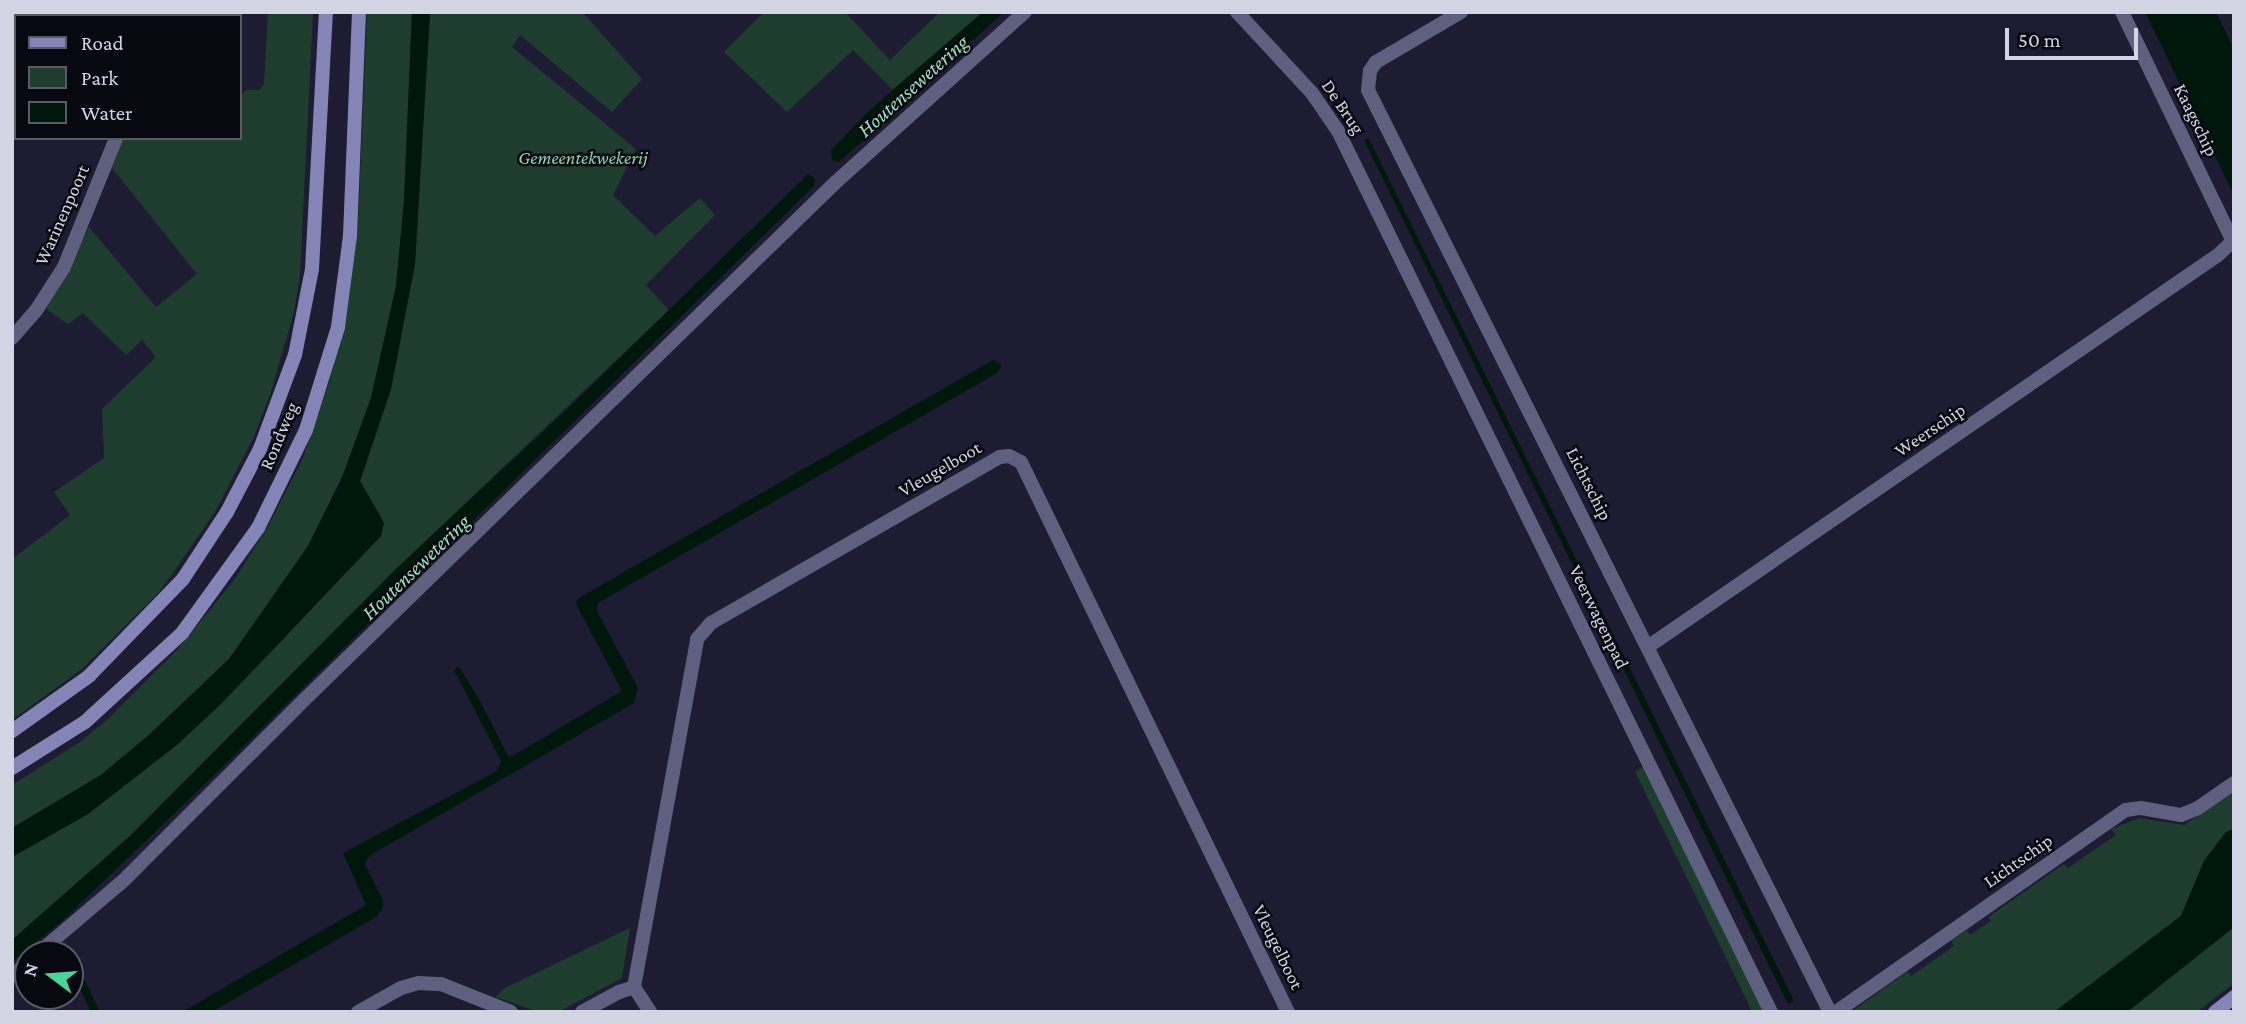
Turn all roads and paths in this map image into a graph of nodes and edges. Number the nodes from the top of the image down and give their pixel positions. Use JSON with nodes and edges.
{"nodes":[{"id":1,"x":326,"y":12,"type":"edge"},
{"id":2,"x":359,"y":12,"type":"edge"},
{"id":3,"x":1025,"y":12,"type":"edge"},
{"id":4,"x":1237,"y":12,"type":"edge"},
{"id":5,"x":1461,"y":12,"type":"edge"},
{"id":6,"x":2122,"y":12,"type":"edge"},
{"id":7,"x":115,"y":140,"type":"edge"},
{"id":8,"x":1392,"y":240,"type":"joint"},
{"id":9,"x":2232,"y":244,"type":"edge"},
{"id":10,"x":12,"y":338,"type":"edge"},
{"id":11,"x":1649,"y":646,"type":"junction"},
{"id":12,"x":12,"y":731,"type":"edge"},
{"id":13,"x":12,"y":768,"type":"edge"},
{"id":14,"x":2234,"y":783,"type":"edge"},
{"id":15,"x":54,"y":940,"type":"edge"},
{"id":16,"x":634,"y":987,"type":"junction"},
{"id":17,"x":2234,"y":997,"type":"edge"},
{"id":18,"x":358,"y":1012,"type":"edge"},
{"id":19,"x":511,"y":1012,"type":"edge"},
{"id":20,"x":582,"y":1012,"type":"edge"},
{"id":21,"x":650,"y":1012,"type":"edge"},
{"id":22,"x":1289,"y":1012,"type":"edge"},
{"id":23,"x":1770,"y":1012,"type":"edge"},
{"id":24,"x":1830,"y":1012,"type":"edge"},
{"id":25,"x":1836,"y":1012,"type":"edge"},
{"id":26,"x":2215,"y":1012,"type":"edge"}],
"edges":[{"from":1,"to":12,"type":"main road","name":"Rondweg"},
{"from":2,"to":13,"type":"main road","name":"Rondweg"},
{"from":3,"to":15,"type":"street"},
{"from":4,"to":8,"type":"street","name":"De Brug"},
{"from":5,"to":11,"type":"street","name":"Lichtschip"},
{"from":6,"to":9,"type":"street","name":"Kaagschip"},
{"from":7,"to":10,"type":"street","name":"Warinenpoort"},
{"from":8,"to":23,"type":"street","name":"Veerwagenpad"},
{"from":9,"to":11,"type":"street","name":"Weerschip"},
{"from":11,"to":24,"type":"street","name":"Lichtschip"},
{"from":14,"to":25,"type":"street","name":"Lichtschip"},
{"from":16,"to":20,"type":"street"},
{"from":16,"to":21,"type":"street"},
{"from":16,"to":22,"type":"street","name":"Vleugelboot"},
{"from":17,"to":26,"type":"main road"},
{"from":18,"to":19,"type":"street"}]}
